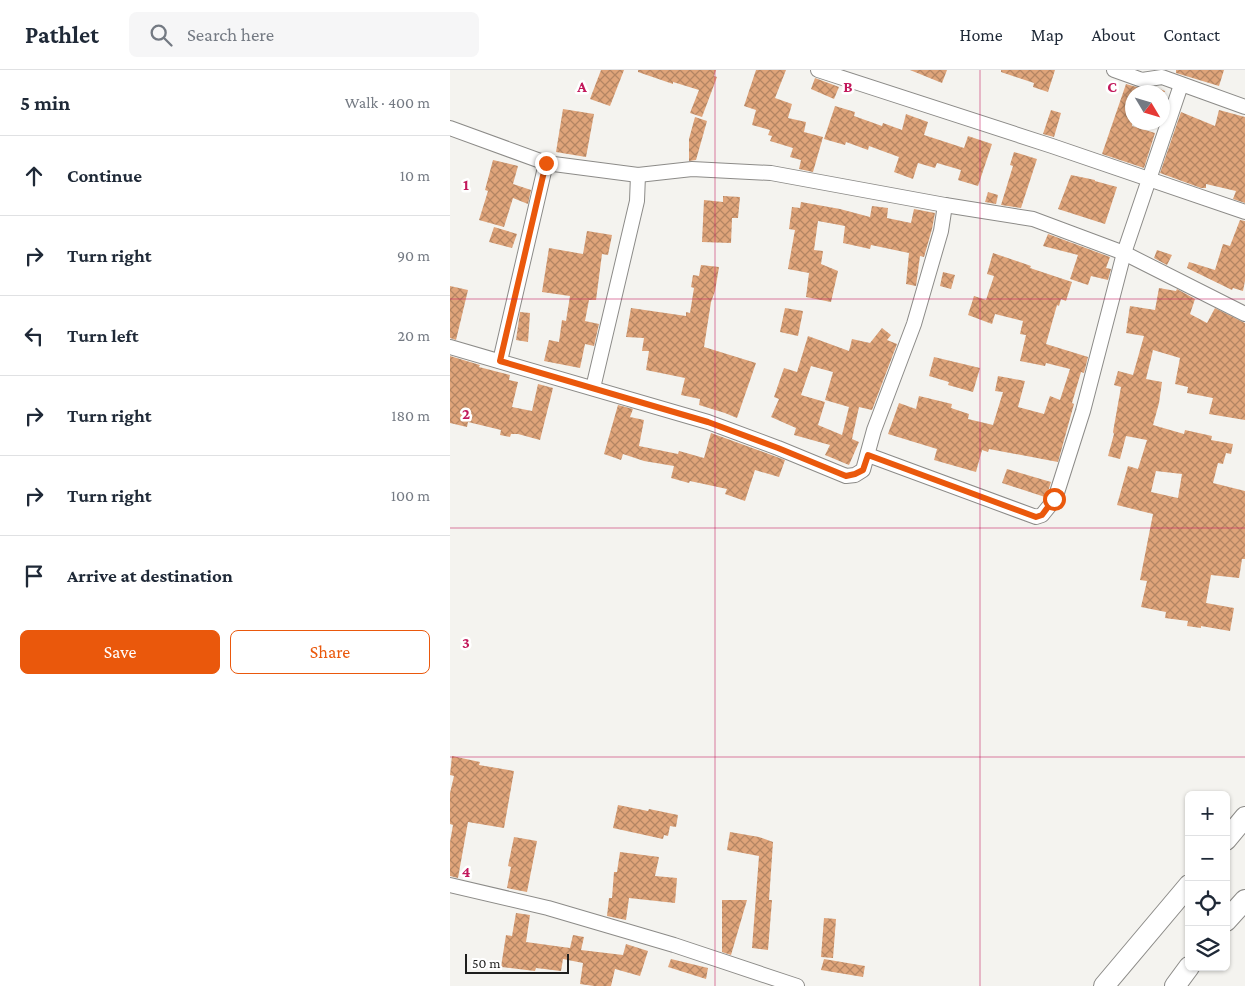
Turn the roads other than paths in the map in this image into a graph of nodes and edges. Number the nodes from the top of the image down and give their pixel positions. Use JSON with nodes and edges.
{"nodes":[{"id":1,"x":818,"y":70,"type":"edge"},
{"id":2,"x":1114,"y":70,"type":"edge"},
{"id":3,"x":1154,"y":74,"type":"edge"},
{"id":4,"x":1181,"y":85,"type":"junction"},
{"id":5,"x":1245,"y":107,"type":"edge"},
{"id":6,"x":450,"y":128,"type":"edge"},
{"id":7,"x":546,"y":163,"type":"junction"},
{"id":8,"x":638,"y":175,"type":"junction"},
{"id":9,"x":1148,"y":179,"type":"junction"},
{"id":10,"x":944,"y":205,"type":"junction"},
{"id":11,"x":1245,"y":212,"type":"edge"},
{"id":12,"x":1124,"y":252,"type":"junction"},
{"id":13,"x":1245,"y":314,"type":"edge"},
{"id":14,"x":450,"y":346,"type":"edge"},
{"id":15,"x":500,"y":361,"type":"junction"},
{"id":16,"x":592,"y":388,"type":"junction"},
{"id":17,"x":868,"y":455,"type":"junction"},
{"id":18,"x":1245,"y":818,"type":"edge"},
{"id":19,"x":1229,"y":836,"type":"edge"},
{"id":20,"x":450,"y":885,"type":"edge"},
{"id":21,"x":1185,"y":890,"type":"edge"},
{"id":22,"x":1245,"y":900,"type":"edge"},
{"id":23,"x":1230,"y":917,"type":"edge"},
{"id":24,"x":1186,"y":971,"type":"edge"},
{"id":25,"x":797,"y":986,"type":"edge"},
{"id":26,"x":1104,"y":986,"type":"edge"},
{"id":27,"x":1174,"y":986,"type":"edge"}],
"edges":[{"from":1,"to":9,"type":"street"},
{"from":2,"to":3,"type":"street"},
{"from":3,"to":4,"type":"street"},
{"from":4,"to":5,"type":"street"},
{"from":4,"to":9,"type":"street"},
{"from":6,"to":7,"type":"street"},
{"from":7,"to":8,"type":"street"},
{"from":7,"to":15,"type":"street"},
{"from":8,"to":10,"type":"street"},
{"from":8,"to":16,"type":"street"},
{"from":9,"to":11,"type":"street"},
{"from":9,"to":12,"type":"street"},
{"from":10,"to":12,"type":"street"},
{"from":10,"to":17,"type":"street"},
{"from":12,"to":13,"type":"street"},
{"from":12,"to":17,"type":"street"},
{"from":14,"to":15,"type":"street"},
{"from":15,"to":16,"type":"street"},
{"from":16,"to":17,"type":"street"},
{"from":18,"to":19,"type":"main road"},
{"from":20,"to":25,"type":"street"},
{"from":21,"to":26,"type":"main road"},
{"from":22,"to":23,"type":"main road"},
{"from":24,"to":27,"type":"main road"}]}
